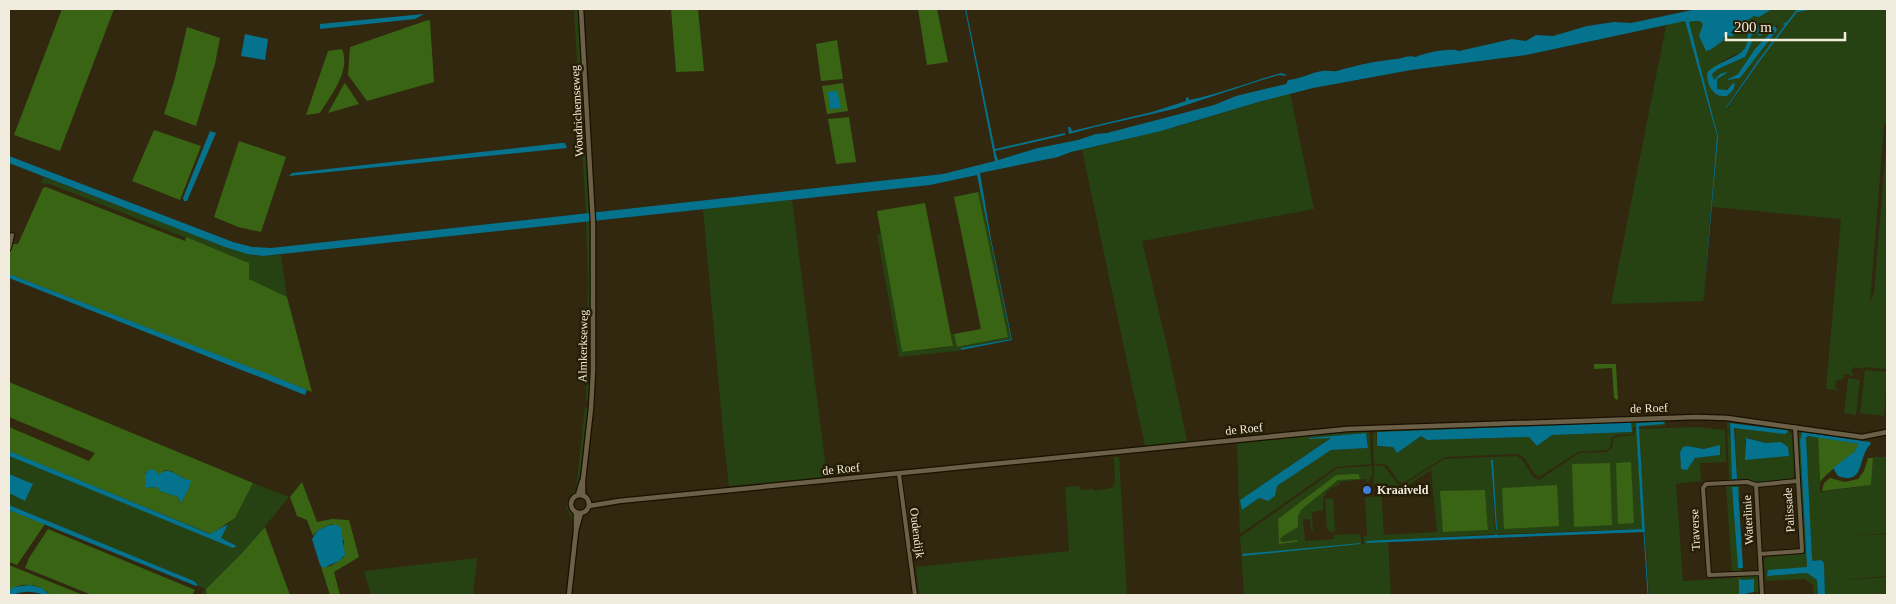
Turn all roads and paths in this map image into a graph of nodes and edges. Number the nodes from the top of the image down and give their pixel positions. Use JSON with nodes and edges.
{"nodes":[{"id":1,"x":581,"y":9,"type":"edge"},
{"id":2,"x":593,"y":212,"type":"joint"},
{"id":3,"x":12,"y":235,"type":"dead end"},
{"id":4,"x":9,"y":248,"type":"edge"},
{"id":5,"x":1795,"y":427,"type":"junction"},
{"id":6,"x":1887,"y":432,"type":"edge"},
{"id":7,"x":899,"y":474,"type":"junction"},
{"id":8,"x":1797,"y":482,"type":"junction"},
{"id":9,"x":1756,"y":485,"type":"junction"},
{"id":10,"x":581,"y":496,"type":"junction"},
{"id":11,"x":589,"y":504,"type":"junction"},
{"id":12,"x":579,"y":513,"type":"junction"},
{"id":13,"x":1760,"y":554,"type":"junction"},
{"id":14,"x":1761,"y":573,"type":"junction"},
{"id":15,"x":569,"y":595,"type":"edge"},
{"id":16,"x":914,"y":595,"type":"edge"},
{"id":17,"x":1762,"y":595,"type":"edge"}],
"edges":[{"from":1,"to":2,"type":"street","name":"Woudrichemseweg"},
{"from":2,"to":10,"type":"street","name":"Almkerkseweg"},
{"from":3,"to":4,"type":"street"},
{"from":5,"to":6,"type":"street","name":"de Roef"},
{"from":5,"to":7,"type":"street","name":"de Roef"},
{"from":5,"to":8,"type":"street","name":"Palissade"},
{"from":7,"to":11,"type":"street","name":"de Roef"},
{"from":7,"to":16,"type":"street","name":"Oudendijk"},
{"from":8,"to":9,"type":"street","name":"Waterlinie"},
{"from":8,"to":13,"type":"street","name":"Palissade"},
{"from":9,"to":13,"type":"street","name":"Waterlinie"},
{"from":9,"to":14,"type":"street","name":"Traverse"},
{"from":10,"to":11,"type":"street"},
{"from":10,"to":12,"type":"street"},
{"from":11,"to":12,"type":"street"},
{"from":12,"to":15,"type":"street"},
{"from":13,"to":14,"type":"street","name":"Waterlinie"},
{"from":14,"to":17,"type":"street","name":"Waterlinie"}]}
